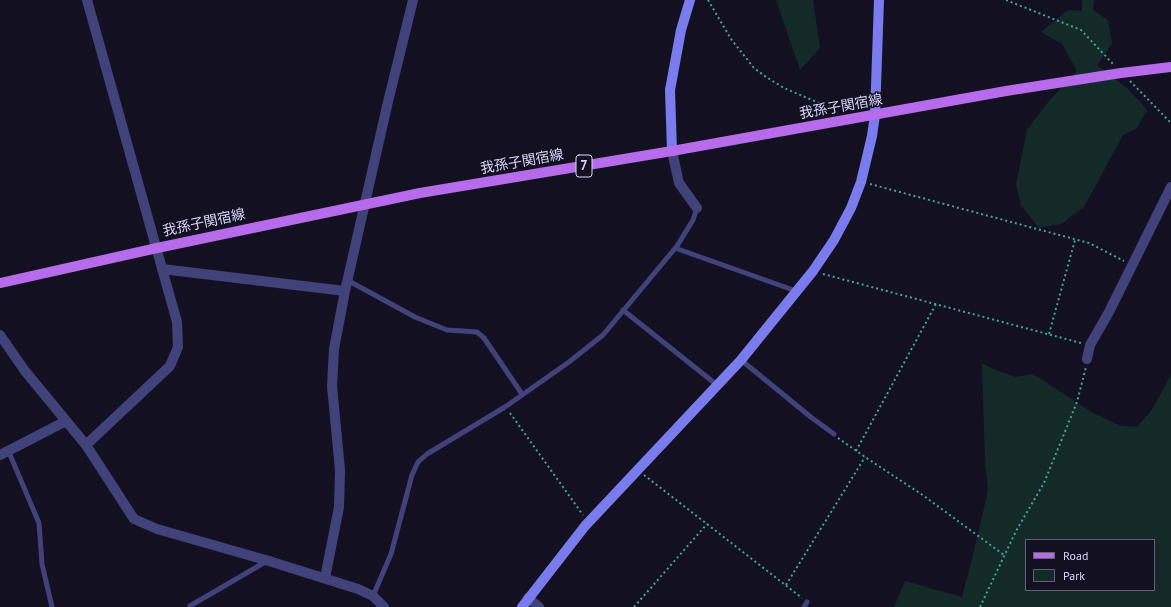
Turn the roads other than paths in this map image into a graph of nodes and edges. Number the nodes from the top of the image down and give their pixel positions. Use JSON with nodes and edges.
{"nodes":[{"id":1,"x":87,"y":0,"type":"edge"},
{"id":2,"x":413,"y":0,"type":"edge"},
{"id":3,"x":690,"y":0,"type":"edge"},
{"id":4,"x":879,"y":0,"type":"edge"},
{"id":5,"x":1171,"y":67,"type":"edge"},
{"id":6,"x":875,"y":115,"type":"junction"},
{"id":7,"x":672,"y":151,"type":"junction"},
{"id":8,"x":1171,"y":187,"type":"edge"},
{"id":9,"x":365,"y":204,"type":"junction"},
{"id":10,"x":696,"y":208,"type":"joint"},
{"id":11,"x":156,"y":248,"type":"junction"},
{"id":12,"x":675,"y":248,"type":"junction"},
{"id":13,"x":162,"y":268,"type":"junction"},
{"id":14,"x":347,"y":280,"type":"junction"},
{"id":15,"x":0,"y":282,"type":"edge"},
{"id":16,"x":345,"y":291,"type":"junction"},
{"id":17,"x":796,"y":291,"type":"junction"},
{"id":18,"x":623,"y":310,"type":"junction"},
{"id":19,"x":0,"y":335,"type":"edge"},
{"id":20,"x":1087,"y":359,"type":"road end"},
{"id":21,"x":741,"y":360,"type":"junction"},
{"id":22,"x":717,"y":385,"type":"junction"},
{"id":23,"x":522,"y":394,"type":"junction"},
{"id":24,"x":66,"y":421,"type":"junction"},
{"id":25,"x":834,"y":434,"type":"road end"},
{"id":26,"x":86,"y":445,"type":"junction"},
{"id":27,"x":4,"y":453,"type":"edge"},
{"id":28,"x":268,"y":561,"type":"junction"},
{"id":29,"x":325,"y":578,"type":"junction"},
{"id":30,"x":374,"y":596,"type":"junction"},
{"id":31,"x":525,"y":603,"type":"edge"},
{"id":32,"x":190,"y":606,"type":"dead end"},
{"id":33,"x":52,"y":607,"type":"edge"},
{"id":34,"x":384,"y":607,"type":"edge"},
{"id":35,"x":539,"y":607,"type":"edge"}],
"edges":[{"from":1,"to":11,"type":"street"},
{"from":2,"to":9,"type":"street"},
{"from":3,"to":7,"type":"street"},
{"from":4,"to":6,"type":"street"},
{"from":5,"to":6,"type":"main road","name":"我孫子関宿線","number":"7"},
{"from":6,"to":7,"type":"main road","name":"我孫子関宿線","number":"7"},
{"from":6,"to":17,"type":"street"},
{"from":7,"to":9,"type":"main road","name":"我孫子関宿線","number":"7"},
{"from":7,"to":10,"type":"street"},
{"from":8,"to":20,"type":"street"},
{"from":9,"to":11,"type":"main road","name":"我孫子関宿線","number":"7"},
{"from":9,"to":14,"type":"street"},
{"from":10,"to":12,"type":"lane"},
{"from":11,"to":13,"type":"street"},
{"from":11,"to":15,"type":"main road","name":"我孫子関宿線","number":"7"},
{"from":12,"to":17,"type":"lane"},
{"from":12,"to":18,"type":"lane"},
{"from":13,"to":16,"type":"street"},
{"from":13,"to":26,"type":"street"},
{"from":14,"to":16,"type":"street"},
{"from":14,"to":23,"type":"lane"},
{"from":16,"to":29,"type":"street"},
{"from":17,"to":21,"type":"street"},
{"from":18,"to":22,"type":"lane"},
{"from":18,"to":23,"type":"lane"},
{"from":19,"to":24,"type":"street"},
{"from":21,"to":22,"type":"street"},
{"from":21,"to":25,"type":"lane"},
{"from":22,"to":31,"type":"street"},
{"from":23,"to":30,"type":"lane"},
{"from":24,"to":26,"type":"street"},
{"from":24,"to":27,"type":"street"},
{"from":26,"to":28,"type":"street"},
{"from":27,"to":33,"type":"lane"},
{"from":28,"to":29,"type":"street"},
{"from":28,"to":32,"type":"lane"},
{"from":29,"to":30,"type":"street"},
{"from":30,"to":34,"type":"street"},
{"from":31,"to":35,"type":"street"}]}
